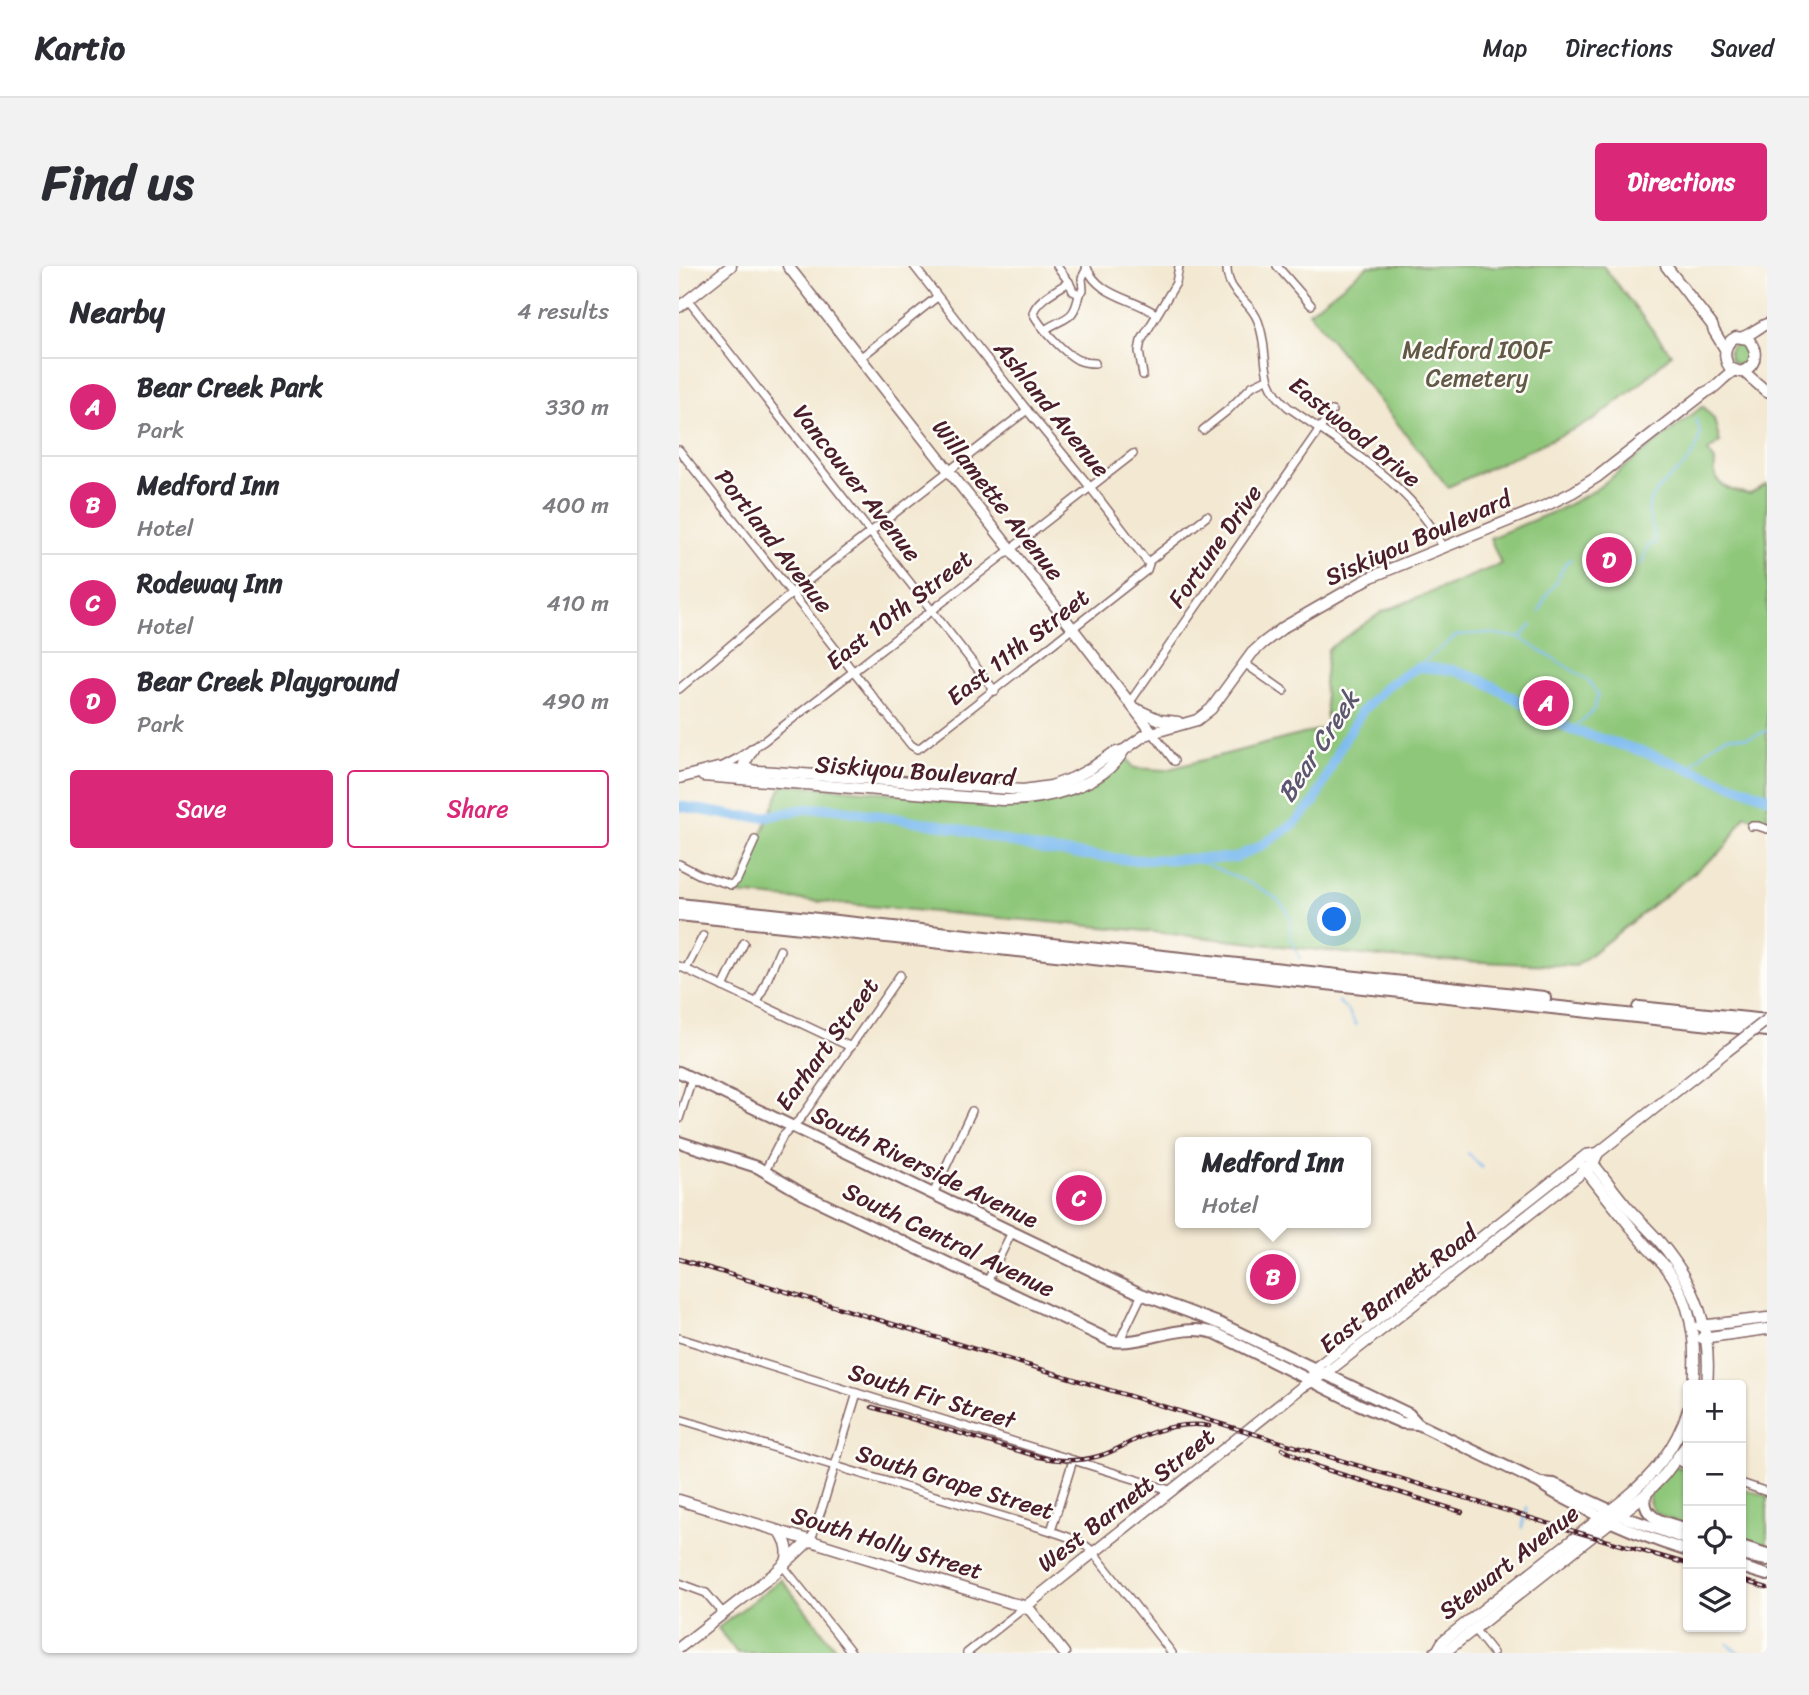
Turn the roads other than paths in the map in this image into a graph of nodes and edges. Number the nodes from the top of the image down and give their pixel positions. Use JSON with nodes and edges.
{"nodes":[{"id":1,"x":731,"y":266,"type":"edge"},
{"id":2,"x":788,"y":266,"type":"edge"},
{"id":3,"x":914,"y":266,"type":"edge"},
{"id":4,"x":1057,"y":266,"type":"edge"},
{"id":5,"x":1179,"y":266,"type":"edge"},
{"id":6,"x":1227,"y":266,"type":"edge"},
{"id":7,"x":1277,"y":266,"type":"edge"},
{"id":8,"x":1666,"y":266,"type":"edge"},
{"id":9,"x":1087,"y":267,"type":"edge"},
{"id":10,"x":1069,"y":282,"type":"junction"},
{"id":11,"x":1079,"y":294,"type":"junction"},
{"id":12,"x":937,"y":297,"type":"junction"},
{"id":13,"x":688,"y":300,"type":"junction"},
{"id":14,"x":1311,"y":305,"type":"dead end"},
{"id":15,"x":679,"y":307,"type":"edge"},
{"id":16,"x":1156,"y":314,"type":"junction"},
{"id":17,"x":1767,"y":324,"type":"edge"},
{"id":18,"x":1712,"y":325,"type":"junction"},
{"id":19,"x":1045,"y":330,"type":"junction"},
{"id":20,"x":1739,"y":337,"type":"junction"},
{"id":21,"x":1754,"y":348,"type":"junction"},
{"id":22,"x":1725,"y":349,"type":"junction"},
{"id":23,"x":860,"y":358,"type":"junction"},
{"id":24,"x":1726,"y":362,"type":"junction"},
{"id":25,"x":1754,"y":362,"type":"junction"},
{"id":26,"x":1095,"y":363,"type":"dead end"},
{"id":27,"x":1739,"y":371,"type":"junction"},
{"id":28,"x":1143,"y":375,"type":"dead end"},
{"id":29,"x":1267,"y":379,"type":"junction"},
{"id":30,"x":1766,"y":390,"type":"edge"},
{"id":31,"x":1706,"y":392,"type":"junction"},
{"id":32,"x":1027,"y":410,"type":"junction"},
{"id":33,"x":1332,"y":411,"type":"dead end"},
{"id":34,"x":1319,"y":429,"type":"junction"},
{"id":35,"x":1203,"y":430,"type":"dead end"},
{"id":36,"x":679,"y":450,"type":"edge"},
{"id":37,"x":1133,"y":454,"type":"dead end"},
{"id":38,"x":949,"y":471,"type":"junction"},
{"id":39,"x":1090,"y":487,"type":"junction"},
{"id":40,"x":1207,"y":516,"type":"dead end"},
{"id":41,"x":871,"y":532,"type":"junction"},
{"id":42,"x":1443,"y":547,"type":"junction"},
{"id":43,"x":1010,"y":549,"type":"junction"},
{"id":44,"x":1148,"y":562,"type":"junction"},
{"id":45,"x":791,"y":594,"type":"junction"},
{"id":46,"x":932,"y":610,"type":"junction"},
{"id":47,"x":1073,"y":629,"type":"junction"},
{"id":48,"x":1244,"y":663,"type":"junction"},
{"id":49,"x":852,"y":672,"type":"junction"},
{"id":50,"x":679,"y":689,"type":"edge"},
{"id":51,"x":995,"y":691,"type":"junction"},
{"id":52,"x":1284,"y":691,"type":"dead end"},
{"id":53,"x":1132,"y":705,"type":"junction"},
{"id":54,"x":1189,"y":723,"type":"junction"},
{"id":55,"x":1152,"y":732,"type":"junction"},
{"id":56,"x":921,"y":747,"type":"joint"},
{"id":57,"x":753,"y":749,"type":"junction"},
{"id":58,"x":1124,"y":750,"type":"junction"},
{"id":59,"x":1174,"y":761,"type":"dead end"},
{"id":60,"x":718,"y":768,"type":"junction"},
{"id":61,"x":752,"y":771,"type":"junction"},
{"id":62,"x":684,"y":777,"type":"edge"},
{"id":63,"x":1751,"y":826,"type":"dead end"},
{"id":64,"x":1767,"y":829,"type":"edge"},
{"id":65,"x":755,"y":840,"type":"dead end"},
{"id":66,"x":679,"y":864,"type":"edge"},
{"id":67,"x":679,"y":905,"type":"edge"},
{"id":68,"x":679,"y":914,"type":"edge"},
{"id":69,"x":703,"y":936,"type":"dead end"},
{"id":70,"x":744,"y":943,"type":"dead end"},
{"id":71,"x":780,"y":950,"type":"dead end"},
{"id":72,"x":683,"y":968,"type":"edge"},
{"id":73,"x":900,"y":975,"type":"dead end"},
{"id":74,"x":723,"y":987,"type":"junction"},
{"id":75,"x":757,"y":1003,"type":"junction"},
{"id":76,"x":1767,"y":1020,"type":"edge"},
{"id":77,"x":1767,"y":1032,"type":"edge"},
{"id":78,"x":851,"y":1047,"type":"junction"},
{"id":79,"x":679,"y":1072,"type":"edge"},
{"id":80,"x":692,"y":1078,"type":"junction"},
{"id":81,"x":972,"y":1111,"type":"dead end"},
{"id":82,"x":679,"y":1119,"type":"edge"},
{"id":83,"x":791,"y":1127,"type":"junction"},
{"id":84,"x":679,"y":1142,"type":"edge"},
{"id":85,"x":1586,"y":1162,"type":"junction"},
{"id":86,"x":765,"y":1171,"type":"junction"},
{"id":87,"x":933,"y":1194,"type":"junction"},
{"id":88,"x":1012,"y":1232,"type":"junction"},
{"id":89,"x":988,"y":1282,"type":"junction"},
{"id":90,"x":1414,"y":1290,"type":"junction"},
{"id":91,"x":1142,"y":1294,"type":"junction"},
{"id":92,"x":1173,"y":1305,"type":"junction"},
{"id":93,"x":1767,"y":1318,"type":"edge"},
{"id":94,"x":1389,"y":1323,"type":"junction"},
{"id":95,"x":1704,"y":1325,"type":"junction"},
{"id":96,"x":1692,"y":1327,"type":"junction"},
{"id":97,"x":1767,"y":1329,"type":"edge"},
{"id":98,"x":1178,"y":1331,"type":"junction"},
{"id":99,"x":1706,"y":1337,"type":"junction"},
{"id":100,"x":679,"y":1338,"type":"edge"},
{"id":101,"x":1694,"y":1339,"type":"junction"},
{"id":102,"x":1119,"y":1342,"type":"junction"},
{"id":103,"x":1317,"y":1374,"type":"junction"},
{"id":104,"x":1693,"y":1380,"type":"edge"},
{"id":105,"x":1707,"y":1380,"type":"edge"},
{"id":106,"x":857,"y":1393,"type":"junction"},
{"id":107,"x":1358,"y":1404,"type":"junction"},
{"id":108,"x":1393,"y":1406,"type":"junction"},
{"id":109,"x":679,"y":1419,"type":"edge"},
{"id":110,"x":1683,"y":1422,"type":"edge"},
{"id":111,"x":1418,"y":1424,"type":"junction"},
{"id":112,"x":1683,"y":1451,"type":"edge"},
{"id":113,"x":1073,"y":1460,"type":"junction"},
{"id":114,"x":1677,"y":1460,"type":"junction"},
{"id":115,"x":1683,"y":1463,"type":"edge"},
{"id":116,"x":835,"y":1465,"type":"junction"},
{"id":117,"x":1746,"y":1485,"type":"edge"},
{"id":118,"x":1173,"y":1490,"type":"junction"},
{"id":119,"x":1767,"y":1492,"type":"edge"},
{"id":120,"x":1646,"y":1494,"type":"junction"},
{"id":121,"x":679,"y":1500,"type":"edge"},
{"id":122,"x":1610,"y":1516,"type":"junction"},
{"id":123,"x":1683,"y":1527,"type":"edge"},
{"id":124,"x":780,"y":1531,"type":"junction"},
{"id":125,"x":1051,"y":1531,"type":"junction"},
{"id":126,"x":1683,"y":1538,"type":"edge"},
{"id":127,"x":809,"y":1541,"type":"junction"},
{"id":128,"x":1746,"y":1548,"type":"edge"},
{"id":129,"x":1683,"y":1549,"type":"edge"},
{"id":130,"x":1094,"y":1553,"type":"junction"},
{"id":131,"x":1767,"y":1554,"type":"edge"},
{"id":132,"x":1746,"y":1556,"type":"edge"},
{"id":133,"x":1767,"y":1560,"type":"edge"},
{"id":134,"x":784,"y":1564,"type":"junction"},
{"id":135,"x":1746,"y":1569,"type":"edge"},
{"id":136,"x":1767,"y":1575,"type":"edge"},
{"id":137,"x":679,"y":1583,"type":"edge"},
{"id":138,"x":1513,"y":1586,"type":"junction"},
{"id":139,"x":1025,"y":1606,"type":"junction"},
{"id":140,"x":723,"y":1613,"type":"junction"},
{"id":141,"x":1474,"y":1629,"type":"junction"},
{"id":142,"x":679,"y":1648,"type":"edge"},
{"id":143,"x":1436,"y":1652,"type":"edge"},
{"id":144,"x":852,"y":1653,"type":"edge"},
{"id":145,"x":967,"y":1653,"type":"edge"},
{"id":146,"x":1064,"y":1653,"type":"edge"},
{"id":147,"x":1172,"y":1653,"type":"edge"},
{"id":148,"x":1493,"y":1653,"type":"edge"}],
"edges":[{"from":1,"to":13,"type":"street"},
{"from":2,"to":23,"type":"street","name":"Willamette Avenue"},
{"from":3,"to":12,"type":"street","name":"Ashland Avenue"},
{"from":4,"to":10,"type":"street"},
{"from":5,"to":16,"type":"street"},
{"from":6,"to":29,"type":"street","name":"Eastwood Drive"},
{"from":7,"to":14,"type":"street"},
{"from":8,"to":18,"type":"street"},
{"from":9,"to":11,"type":"street"},
{"from":9,"to":16,"type":"street"},
{"from":10,"to":11,"type":"street"},
{"from":10,"to":19,"type":"street"},
{"from":11,"to":19,"type":"street"},
{"from":12,"to":23,"type":"street"},
{"from":12,"to":32,"type":"street","name":"Ashland Avenue"},
{"from":13,"to":15,"type":"street"},
{"from":13,"to":41,"type":"street","name":"Vancouver Avenue"},
{"from":16,"to":28,"type":"street"},
{"from":17,"to":20,"type":"street"},
{"from":17,"to":21,"type":"street"},
{"from":18,"to":20,"type":"street"},
{"from":18,"to":22,"type":"street"},
{"from":19,"to":26,"type":"street"},
{"from":20,"to":21,"type":"street"},
{"from":20,"to":22,"type":"street"},
{"from":21,"to":25,"type":"street"},
{"from":22,"to":24,"type":"street"},
{"from":23,"to":38,"type":"street","name":"Willamette Avenue"},
{"from":24,"to":27,"type":"street"},
{"from":24,"to":31,"type":"street","name":"Siskiyou Boulevard"},
{"from":25,"to":27,"type":"street"},
{"from":25,"to":30,"type":"street"},
{"from":27,"to":30,"type":"street"},
{"from":27,"to":31,"type":"street","name":"Siskiyou Boulevard"},
{"from":29,"to":34,"type":"street","name":"Eastwood Drive"},
{"from":29,"to":35,"type":"street"},
{"from":31,"to":42,"type":"street","name":"Siskiyou Boulevard"},
{"from":32,"to":38,"type":"street"},
{"from":32,"to":39,"type":"street","name":"Ashland Avenue"},
{"from":33,"to":34,"type":"street","name":"Fortune Drive"},
{"from":34,"to":42,"type":"street","name":"Eastwood Drive"},
{"from":34,"to":53,"type":"street","name":"Fortune Drive"},
{"from":36,"to":45,"type":"street","name":"Portland Avenue"},
{"from":37,"to":39,"type":"street","name":"East 10th Street"},
{"from":38,"to":41,"type":"street"},
{"from":38,"to":43,"type":"street","name":"Willamette Avenue"},
{"from":39,"to":43,"type":"street","name":"East 10th Street"},
{"from":39,"to":44,"type":"street","name":"Ashland Avenue"},
{"from":40,"to":44,"type":"street"},
{"from":41,"to":45,"type":"street"},
{"from":41,"to":46,"type":"street","name":"Vancouver Avenue"},
{"from":42,"to":48,"type":"street","name":"Siskiyou Boulevard"},
{"from":43,"to":46,"type":"street","name":"East 10th Street"},
{"from":43,"to":47,"type":"street","name":"Willamette Avenue"},
{"from":44,"to":47,"type":"street","name":"East 11th Street"},
{"from":45,"to":49,"type":"street","name":"Portland Avenue"},
{"from":45,"to":50,"type":"street"},
{"from":46,"to":49,"type":"street","name":"East 10th Street"},
{"from":46,"to":51,"type":"street","name":"Vancouver Avenue"},
{"from":47,"to":51,"type":"street","name":"East 11th Street"},
{"from":47,"to":53,"type":"street","name":"Willamette Avenue"},
{"from":48,"to":52,"type":"street"},
{"from":48,"to":54,"type":"street","name":"Siskiyou Boulevard"},
{"from":49,"to":56,"type":"street","name":"Portland Avenue"},
{"from":49,"to":57,"type":"street","name":"East 10th Street"},
{"from":51,"to":56,"type":"street","name":"East 11th Street"},
{"from":53,"to":54,"type":"street"},
{"from":53,"to":55,"type":"street","name":"Willamette Avenue"},
{"from":54,"to":55,"type":"street","name":"Siskiyou Boulevard"},
{"from":55,"to":58,"type":"street","name":"Siskiyou Boulevard"},
{"from":55,"to":59,"type":"street","name":"Willamette Avenue"},
{"from":57,"to":60,"type":"street","name":"East 10th Street"},
{"from":57,"to":61,"type":"street"},
{"from":58,"to":61,"type":"street","name":"Siskiyou Boulevard"},
{"from":58,"to":62,"type":"street","name":"Siskiyou Boulevard"},
{"from":60,"to":61,"type":"street","name":"Siskiyou Boulevard"},
{"from":60,"to":62,"type":"street","name":"East 10th Street"},
{"from":63,"to":64,"type":"street"},
{"from":65,"to":66,"type":"street"},
{"from":67,"to":76,"type":"highway"},
{"from":68,"to":77,"type":"highway"},
{"from":69,"to":72,"type":"street"},
{"from":70,"to":74,"type":"street"},
{"from":71,"to":75,"type":"street"},
{"from":72,"to":74,"type":"street"},
{"from":73,"to":78,"type":"street","name":"Earhart Street"},
{"from":74,"to":75,"type":"street"},
{"from":75,"to":78,"type":"street"},
{"from":76,"to":85,"type":"street","name":"East Barnett Road","bridge":true},
{"from":78,"to":83,"type":"street","name":"Earhart Street"},
{"from":79,"to":80,"type":"main road","name":"South Riverside Avenue"},
{"from":80,"to":82,"type":"street"},
{"from":80,"to":83,"type":"main road","name":"South Riverside Avenue"},
{"from":81,"to":87,"type":"street"},
{"from":83,"to":86,"type":"street","name":"Earhart Street"},
{"from":83,"to":87,"type":"main road","name":"South Riverside Avenue"},
{"from":84,"to":86,"type":"main road","name":"South Central Avenue"},
{"from":85,"to":90,"type":"street","name":"East Barnett Road"},
{"from":85,"to":94,"type":"street","name":"East Barnett Road"},
{"from":85,"to":95,"type":"street"},
{"from":85,"to":96,"type":"street"},
{"from":86,"to":89,"type":"main road","name":"South Central Avenue"},
{"from":87,"to":88,"type":"main road","name":"South Riverside Avenue"},
{"from":88,"to":89,"type":"street"},
{"from":88,"to":91,"type":"main road","name":"South Riverside Avenue"},
{"from":89,"to":102,"type":"main road","name":"South Central Avenue"},
{"from":90,"to":94,"type":"street"},
{"from":90,"to":103,"type":"street","name":"East Barnett Road"},
{"from":91,"to":92,"type":"main road","name":"South Riverside Avenue"},
{"from":91,"to":102,"type":"street"},
{"from":92,"to":98,"type":"main road"},
{"from":92,"to":103,"type":"main road","name":"South Riverside Avenue"},
{"from":93,"to":95,"type":"street"},
{"from":94,"to":103,"type":"street","name":"East Barnett Road"},
{"from":95,"to":96,"type":"street"},
{"from":95,"to":99,"type":"street"},
{"from":96,"to":101,"type":"street"},
{"from":97,"to":99,"type":"street"},
{"from":98,"to":102,"type":"main road"},
{"from":98,"to":103,"type":"main road","name":"South Riverside Avenue"},
{"from":99,"to":101,"type":"street"},
{"from":99,"to":105,"type":"street"},
{"from":100,"to":106,"type":"street","name":"South Fir Street"},
{"from":101,"to":104,"type":"street"},
{"from":103,"to":107,"type":"main road","name":"South Riverside Avenue"},
{"from":103,"to":108,"type":"main road","name":"South Riverside Avenue"},
{"from":103,"to":118,"type":"street","name":"West Barnett Street"},
{"from":106,"to":113,"type":"street","name":"South Fir Street"},
{"from":106,"to":116,"type":"street"},
{"from":107,"to":108,"type":"main road"},
{"from":107,"to":111,"type":"main road","name":"South Riverside Avenue"},
{"from":108,"to":111,"type":"main road","name":"South Riverside Avenue"},
{"from":109,"to":116,"type":"street","name":"South Grape Street"},
{"from":110,"to":122,"type":"street"},
{"from":111,"to":122,"type":"main road","name":"South Riverside Avenue"},
{"from":112,"to":114,"type":"street"},
{"from":113,"to":118,"type":"street","name":"South Fir Street"},
{"from":113,"to":125,"type":"street"},
{"from":114,"to":115,"type":"street"},
{"from":114,"to":120,"type":"street"},
{"from":116,"to":125,"type":"street","name":"South Grape Street"},
{"from":116,"to":127,"type":"street"},
{"from":117,"to":119,"type":"street"},
{"from":118,"to":130,"type":"street","name":"West Barnett Street"},
{"from":120,"to":122,"type":"street"},
{"from":120,"to":123,"type":"main road"},
{"from":121,"to":124,"type":"street","name":"South Holly Street"},
{"from":122,"to":126,"type":"main road"},
{"from":122,"to":129,"type":"main road"},
{"from":122,"to":138,"type":"street","name":"Stewart Avenue"},
{"from":122,"to":141,"type":"street","name":"Stewart Avenue"},
{"from":124,"to":127,"type":"street","name":"South Holly Street"},
{"from":124,"to":134,"type":"street"},
{"from":125,"to":130,"type":"street","name":"South Grape Street"},
{"from":127,"to":134,"type":"street"},
{"from":127,"to":139,"type":"street","name":"South Holly Street"},
{"from":128,"to":131,"type":"main road"},
{"from":130,"to":139,"type":"street","name":"West Barnett Street"},
{"from":130,"to":147,"type":"street","name":"South Grape Street"},
{"from":132,"to":133,"type":"main road"},
{"from":134,"to":140,"type":"street"},
{"from":134,"to":144,"type":"street"},
{"from":135,"to":136,"type":"main road"},
{"from":137,"to":140,"type":"street"},
{"from":138,"to":141,"type":"street"},
{"from":138,"to":143,"type":"street","name":"Stewart Avenue"},
{"from":139,"to":145,"type":"street","name":"West Barnett Street"},
{"from":139,"to":146,"type":"street"},
{"from":140,"to":142,"type":"street"},
{"from":141,"to":143,"type":"street","name":"Stewart Avenue"},
{"from":141,"to":148,"type":"street"}]}
